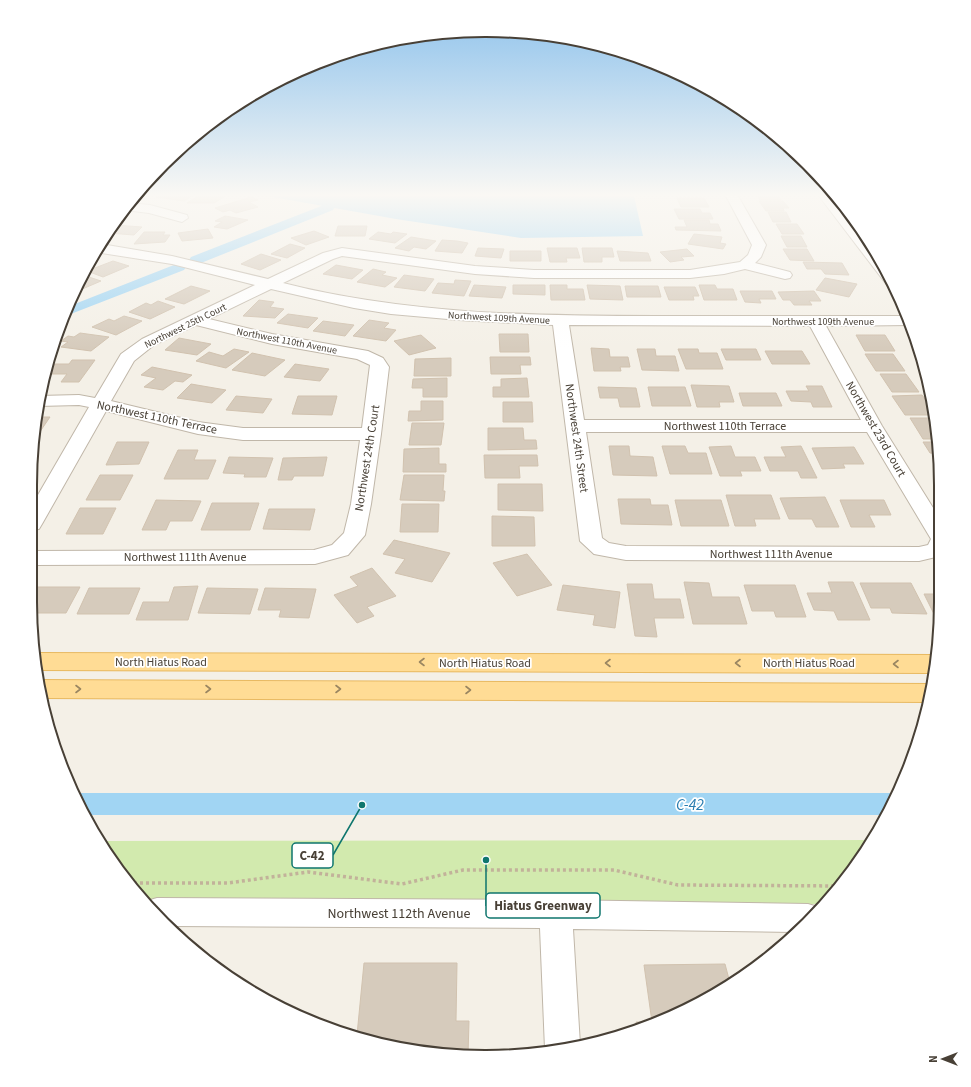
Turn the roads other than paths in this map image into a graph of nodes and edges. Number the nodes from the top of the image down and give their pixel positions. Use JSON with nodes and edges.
{"nodes":[{"id":1,"x":758,"y":247,"type":"edge"},
{"id":2,"x":104,"y":251,"type":"edge"},
{"id":3,"x":745,"y":265,"type":"junction"},
{"id":4,"x":785,"y":275,"type":"dead end"},
{"id":5,"x":267,"y":285,"type":"junction"},
{"id":6,"x":196,"y":320,"type":"junction"},
{"id":7,"x":903,"y":321,"type":"edge"},
{"id":8,"x":561,"y":327,"type":"junction"},
{"id":9,"x":819,"y":328,"type":"junction"},
{"id":10,"x":377,"y":362,"type":"joint"},
{"id":11,"x":46,"y":401,"type":"edge"},
{"id":12,"x":100,"y":404,"type":"junction"},
{"id":13,"x":576,"y":426,"type":"junction"},
{"id":14,"x":873,"y":426,"type":"junction"},
{"id":15,"x":372,"y":434,"type":"junction"},
{"id":16,"x":37,"y":512,"type":"edge"},
{"id":17,"x":934,"y":534,"type":"edge"},
{"id":18,"x":934,"y":545,"type":"edge"},
{"id":19,"x":602,"y":549,"type":"joint"},
{"id":20,"x":340,"y":550,"type":"joint"},
{"id":21,"x":37,"y":558,"type":"edge"},
{"id":22,"x":41,"y":662,"type":"edge"},
{"id":23,"x":929,"y":664,"type":"edge"},
{"id":24,"x":46,"y":689,"type":"edge"},
{"id":25,"x":924,"y":692,"type":"edge"},
{"id":26,"x":162,"y":912,"type":"edge"},
{"id":27,"x":556,"y":914,"type":"junction"},
{"id":28,"x":804,"y":918,"type":"edge"},
{"id":29,"x":562,"y":1043,"type":"edge"}],
"edges":[{"from":1,"to":3,"type":"street"},
{"from":2,"to":5,"type":"street","name":"Northwest 109th Avenue"},
{"from":3,"to":4,"type":"street"},
{"from":3,"to":5,"type":"street","name":"Northwest 25th Court"},
{"from":5,"to":6,"type":"street","name":"Northwest 25th Court"},
{"from":5,"to":8,"type":"street","name":"Northwest 109th Avenue"},
{"from":6,"to":10,"type":"street","name":"Northwest 110th Avenue"},
{"from":6,"to":12,"type":"street","name":"Northwest 25th Court"},
{"from":7,"to":9,"type":"street","name":"Northwest 109th Avenue"},
{"from":8,"to":9,"type":"street","name":"Northwest 109th Avenue"},
{"from":8,"to":13,"type":"street","name":"Northwest 24th Street"},
{"from":9,"to":14,"type":"street","name":"Northwest 23rd Court"},
{"from":10,"to":15,"type":"street","name":"Northwest 24th Court"},
{"from":11,"to":12,"type":"street","name":"Northwest 110th Terrace"},
{"from":12,"to":15,"type":"street","name":"Northwest 110th Terrace"},
{"from":12,"to":16,"type":"street","name":"Northwest 25th Court"},
{"from":13,"to":14,"type":"street","name":"Northwest 110th Terrace"},
{"from":13,"to":19,"type":"street","name":"Northwest 24th Street"},
{"from":14,"to":17,"type":"street","name":"Northwest 23rd Court"},
{"from":15,"to":20,"type":"street","name":"Northwest 24th Court"},
{"from":18,"to":19,"type":"street","name":"Northwest 111th Avenue"},
{"from":20,"to":21,"type":"street","name":"Northwest 111th Avenue"},
{"from":23,"to":22,"type":"main road","name":"North Hiatus Road","one_way":true},
{"from":24,"to":25,"type":"main road","one_way":true},
{"from":26,"to":27,"type":"street","name":"Northwest 112th Avenue"},
{"from":27,"to":28,"type":"street","name":"Northwest 112th Avenue"},
{"from":27,"to":29,"type":"street"}]}
